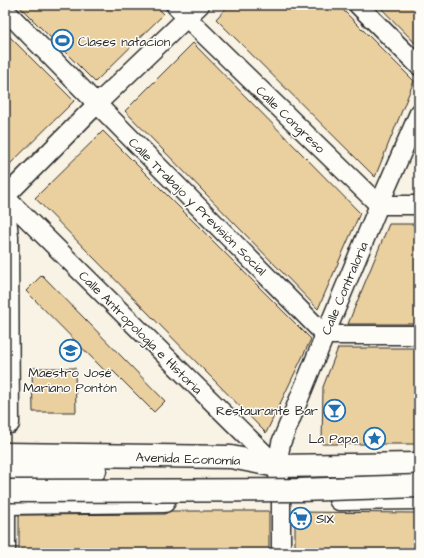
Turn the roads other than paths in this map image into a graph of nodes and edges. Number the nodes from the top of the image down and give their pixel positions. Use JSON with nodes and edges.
{"nodes":[{"id":1,"x":175,"y":5,"type":"edge"},
{"id":2,"x":200,"y":5,"type":"edge"},
{"id":3,"x":358,"y":5,"type":"edge"},
{"id":4,"x":5,"y":10,"type":"edge"},
{"id":5,"x":187,"y":18,"type":"junction"},
{"id":6,"x":419,"y":66,"type":"edge"},
{"id":7,"x":97,"y":104,"type":"junction"},
{"id":8,"x":419,"y":113,"type":"edge"},
{"id":9,"x":5,"y":198,"type":"edge"},
{"id":10,"x":379,"y":205,"type":"junction"},
{"id":11,"x":419,"y":205,"type":"edge"},
{"id":12,"x":325,"y":335,"type":"junction"},
{"id":13,"x":419,"y":335,"type":"edge"},
{"id":14,"x":10,"y":424,"type":"dead end"},
{"id":15,"x":5,"y":454,"type":"edge"},
{"id":16,"x":419,"y":464,"type":"edge"},
{"id":17,"x":276,"y":466,"type":"junction"},
{"id":18,"x":5,"y":470,"type":"edge"},
{"id":19,"x":419,"y":486,"type":"edge"},
{"id":20,"x":419,"y":498,"type":"edge"},
{"id":21,"x":5,"y":499,"type":"edge"},
{"id":22,"x":281,"y":500,"type":"junction"},
{"id":23,"x":6,"y":553,"type":"edge"},
{"id":24,"x":281,"y":553,"type":"edge"}],
"edges":[{"from":1,"to":5,"type":"street","name":"Calle Congreso"},
{"from":2,"to":5,"type":"street"},
{"from":3,"to":6,"type":"street"},
{"from":4,"to":7,"type":"street","name":"Calle Trabajo y Previsión Social"},
{"from":5,"to":7,"type":"street"},
{"from":5,"to":10,"type":"street","name":"Calle Congreso"},
{"from":7,"to":9,"type":"street"},
{"from":7,"to":12,"type":"street","name":"Calle Trabajo y Previsión Social"},
{"from":8,"to":10,"type":"street","name":"Calle Contraloria"},
{"from":9,"to":14,"type":"street"},
{"from":9,"to":17,"type":"street","name":"Calle Antropología e Historia"},
{"from":10,"to":11,"type":"street"},
{"from":10,"to":12,"type":"street","name":"Calle Contraloria"},
{"from":12,"to":13,"type":"street"},
{"from":12,"to":17,"type":"street","name":"Calle Contraloria"},
{"from":15,"to":17,"type":"main road","name":"Avenida Economía"},
{"from":16,"to":17,"type":"main road","name":"Avenida Economía"},
{"from":17,"to":18,"type":"main road"},
{"from":17,"to":22,"type":"street"},
{"from":19,"to":21,"type":"main road","bridge":true},
{"from":20,"to":22,"type":"main road"},
{"from":21,"to":22,"type":"main road"},
{"from":21,"to":23,"type":"street"},
{"from":22,"to":24,"type":"street"}]}
